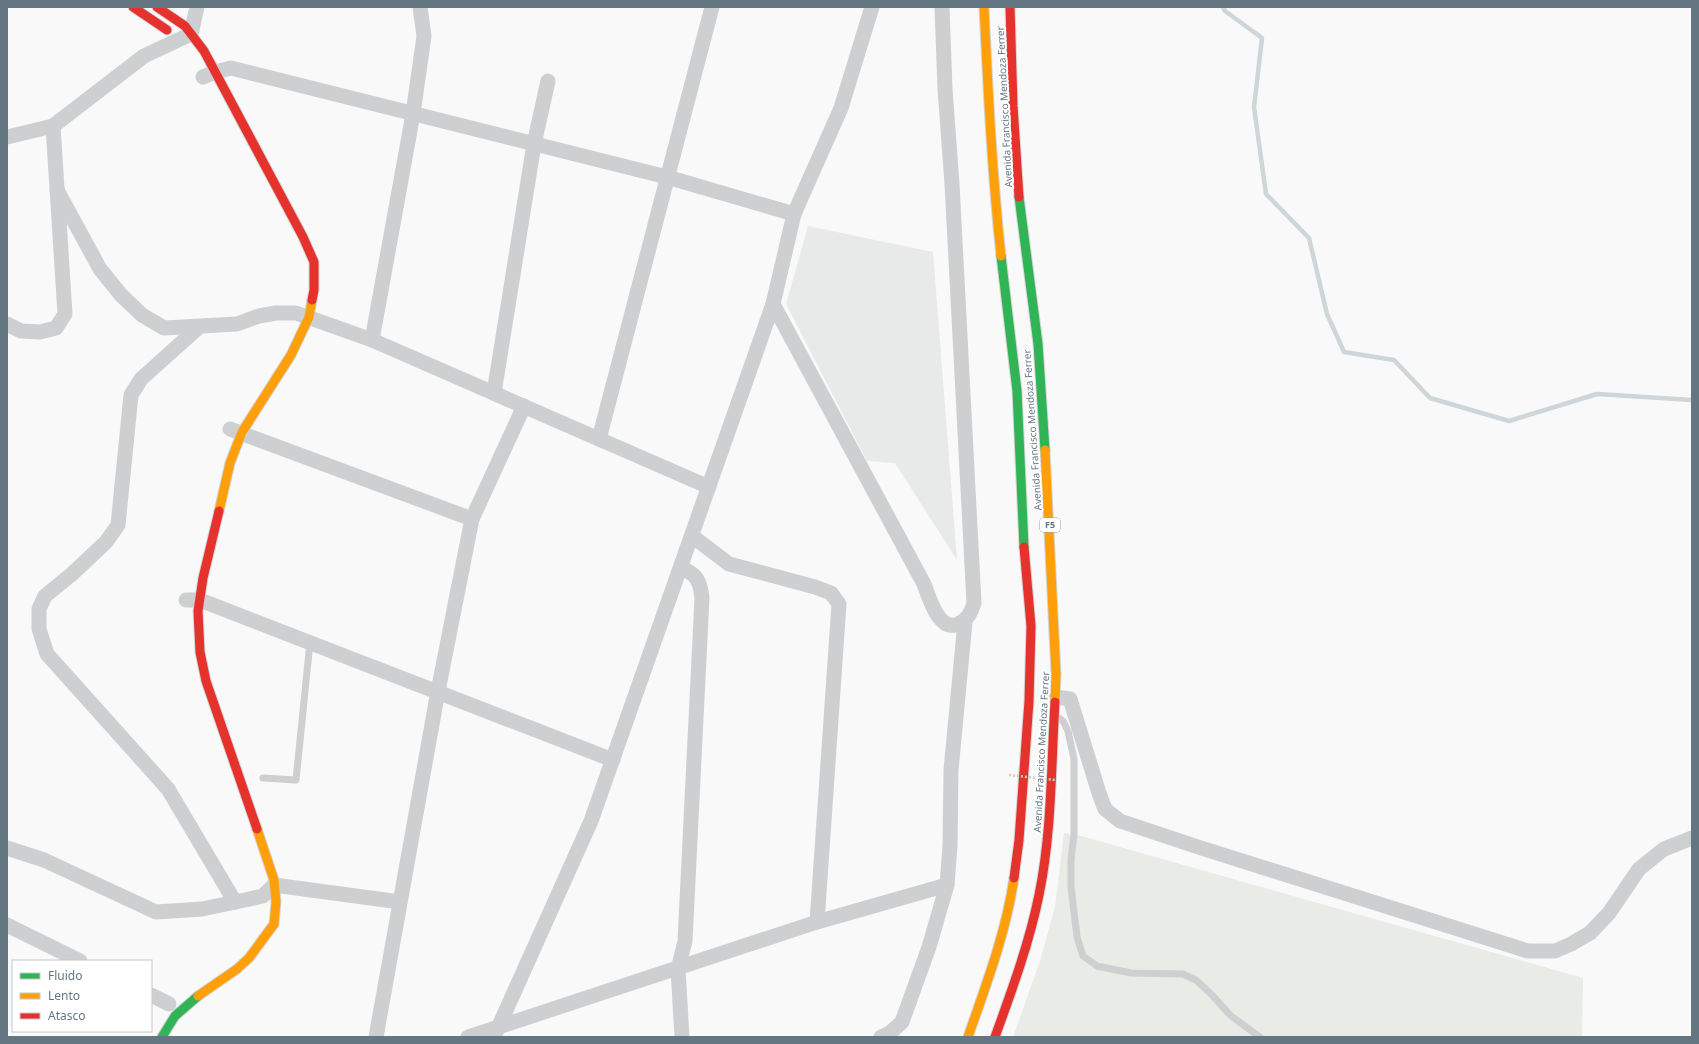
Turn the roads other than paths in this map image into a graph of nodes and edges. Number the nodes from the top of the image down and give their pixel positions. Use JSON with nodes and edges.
{"nodes":[{"id":1,"x":133,"y":7,"type":"edge"},
{"id":2,"x":157,"y":7,"type":"edge"},
{"id":3,"x":197,"y":7,"type":"edge"},
{"id":4,"x":420,"y":7,"type":"edge"},
{"id":5,"x":712,"y":7,"type":"edge"},
{"id":6,"x":872,"y":7,"type":"edge"},
{"id":7,"x":942,"y":7,"type":"edge"},
{"id":8,"x":984,"y":7,"type":"edge"},
{"id":9,"x":1010,"y":7,"type":"edge"},
{"id":10,"x":185,"y":40,"type":"junction"},
{"id":11,"x":206,"y":77,"type":"junction"},
{"id":12,"x":548,"y":81,"type":"dead end"},
{"id":13,"x":1013,"y":106,"type":"junction"},
{"id":14,"x":989,"y":108,"type":"junction"},
{"id":15,"x":413,"y":114,"type":"junction"},
{"id":16,"x":53,"y":126,"type":"junction"},
{"id":17,"x":7,"y":137,"type":"edge"},
{"id":18,"x":534,"y":144,"type":"junction"},
{"id":19,"x":667,"y":177,"type":"junction"},
{"id":20,"x":57,"y":190,"type":"junction"},
{"id":21,"x":794,"y":214,"type":"junction"},
{"id":22,"x":773,"y":304,"type":"junction"},
{"id":23,"x":299,"y":314,"type":"junction"},
{"id":24,"x":7,"y":324,"type":"edge"},
{"id":25,"x":199,"y":327,"type":"junction"},
{"id":26,"x":372,"y":340,"type":"junction"},
{"id":27,"x":494,"y":393,"type":"junction"},
{"id":28,"x":524,"y":406,"type":"junction"},
{"id":29,"x":233,"y":431,"type":"junction"},
{"id":30,"x":599,"y":438,"type":"junction"},
{"id":31,"x":709,"y":487,"type":"junction"},
{"id":32,"x":472,"y":519,"type":"junction"},
{"id":33,"x":692,"y":536,"type":"junction"},
{"id":34,"x":681,"y":568,"type":"junction"},
{"id":35,"x":190,"y":600,"type":"junction"},
{"id":36,"x":965,"y":622,"type":"junction"},
{"id":37,"x":310,"y":642,"type":"junction"},
{"id":38,"x":438,"y":691,"type":"junction"},
{"id":39,"x":1041,"y":699,"type":"junction"},
{"id":40,"x":1055,"y":715,"type":"junction"},
{"id":41,"x":613,"y":760,"type":"junction"},
{"id":42,"x":263,"y":778,"type":"dead end"},
{"id":43,"x":1692,"y":838,"type":"edge"},
{"id":44,"x":7,"y":848,"type":"edge"},
{"id":45,"x":947,"y":885,"type":"junction"},
{"id":46,"x":265,"y":893,"type":"junction"},
{"id":47,"x":235,"y":902,"type":"junction"},
{"id":48,"x":400,"y":902,"type":"junction"},
{"id":49,"x":817,"y":922,"type":"junction"},
{"id":50,"x":7,"y":925,"type":"edge"},
{"id":51,"x":78,"y":960,"type":"edge"},
{"id":52,"x":678,"y":969,"type":"junction"},
{"id":53,"x":152,"y":996,"type":"edge"},
{"id":54,"x":169,"y":1004,"type":"dead end"},
{"id":55,"x":496,"y":1032,"type":"edge"},
{"id":56,"x":162,"y":1037,"type":"edge"},
{"id":57,"x":376,"y":1037,"type":"edge"},
{"id":58,"x":468,"y":1037,"type":"edge"},
{"id":59,"x":682,"y":1037,"type":"edge"},
{"id":60,"x":881,"y":1037,"type":"edge"},
{"id":61,"x":968,"y":1037,"type":"edge"},
{"id":62,"x":995,"y":1037,"type":"edge"},
{"id":63,"x":1260,"y":1037,"type":"edge"}],
"edges":[{"from":1,"to":10,"type":"main road"},
{"from":2,"to":10,"type":"main road"},
{"from":3,"to":10,"type":"street"},
{"from":4,"to":15,"type":"street"},
{"from":5,"to":19,"type":"street"},
{"from":6,"to":21,"type":"street"},
{"from":7,"to":36,"type":"street"},
{"from":8,"to":14,"type":"main road","name":"Avenida Francisco Mendoza Ferrer","number":"F5"},
{"from":9,"to":13,"type":"main road","name":"Avenida Francisco Mendoza Ferrer","number":"F5"},
{"from":10,"to":11,"type":"main road"},
{"from":10,"to":16,"type":"street"},
{"from":11,"to":15,"type":"street"},
{"from":11,"to":23,"type":"main road"},
{"from":12,"to":18,"type":"street"},
{"from":13,"to":14,"type":"main road"},
{"from":13,"to":39,"type":"main road","name":"Avenida Francisco Mendoza Ferrer","number":"F5"},
{"from":14,"to":39,"type":"main road","name":"Avenida Francisco Mendoza Ferrer","number":"F5"},
{"from":15,"to":18,"type":"street"},
{"from":15,"to":26,"type":"street"},
{"from":16,"to":17,"type":"street"},
{"from":16,"to":20,"type":"street"},
{"from":18,"to":19,"type":"street"},
{"from":18,"to":27,"type":"street"},
{"from":19,"to":21,"type":"street"},
{"from":19,"to":30,"type":"street"},
{"from":20,"to":24,"type":"street"},
{"from":20,"to":25,"type":"street"},
{"from":21,"to":22,"type":"street"},
{"from":22,"to":31,"type":"street"},
{"from":22,"to":36,"type":"street"},
{"from":23,"to":25,"type":"street"},
{"from":23,"to":26,"type":"street"},
{"from":23,"to":29,"type":"main road"},
{"from":25,"to":47,"type":"street"},
{"from":26,"to":27,"type":"street"},
{"from":27,"to":28,"type":"street"},
{"from":28,"to":30,"type":"street"},
{"from":28,"to":32,"type":"street"},
{"from":29,"to":32,"type":"street"},
{"from":29,"to":35,"type":"main road"},
{"from":30,"to":31,"type":"street"},
{"from":31,"to":33,"type":"street"},
{"from":32,"to":38,"type":"street"},
{"from":33,"to":34,"type":"street"},
{"from":33,"to":49,"type":"street"},
{"from":34,"to":41,"type":"street"},
{"from":34,"to":52,"type":"street"},
{"from":35,"to":37,"type":"street"},
{"from":35,"to":46,"type":"main road"},
{"from":36,"to":45,"type":"street"},
{"from":37,"to":38,"type":"street"},
{"from":37,"to":42,"type":"lane"},
{"from":38,"to":41,"type":"street"},
{"from":38,"to":48,"type":"street"},
{"from":39,"to":40,"type":"main road","name":"Avenida Francisco Mendoza Ferrer","number":"F5"},
{"from":39,"to":43,"type":"street"},
{"from":39,"to":61,"type":"main road","name":"Avenida Francisco Mendoza Ferrer","number":"F5"},
{"from":40,"to":62,"type":"main road","name":"Avenida Francisco Mendoza Ferrer","number":"F5"},
{"from":40,"to":63,"type":"lane"},
{"from":41,"to":55,"type":"street"},
{"from":44,"to":47,"type":"street"},
{"from":45,"to":49,"type":"street"},
{"from":45,"to":60,"type":"street"},
{"from":46,"to":47,"type":"street"},
{"from":46,"to":48,"type":"street"},
{"from":46,"to":56,"type":"main road"},
{"from":48,"to":57,"type":"street"},
{"from":49,"to":52,"type":"street"},
{"from":50,"to":51,"type":"street"},
{"from":52,"to":55,"type":"street"},
{"from":52,"to":59,"type":"street"},
{"from":53,"to":54,"type":"street"},
{"from":55,"to":58,"type":"street"}]}
